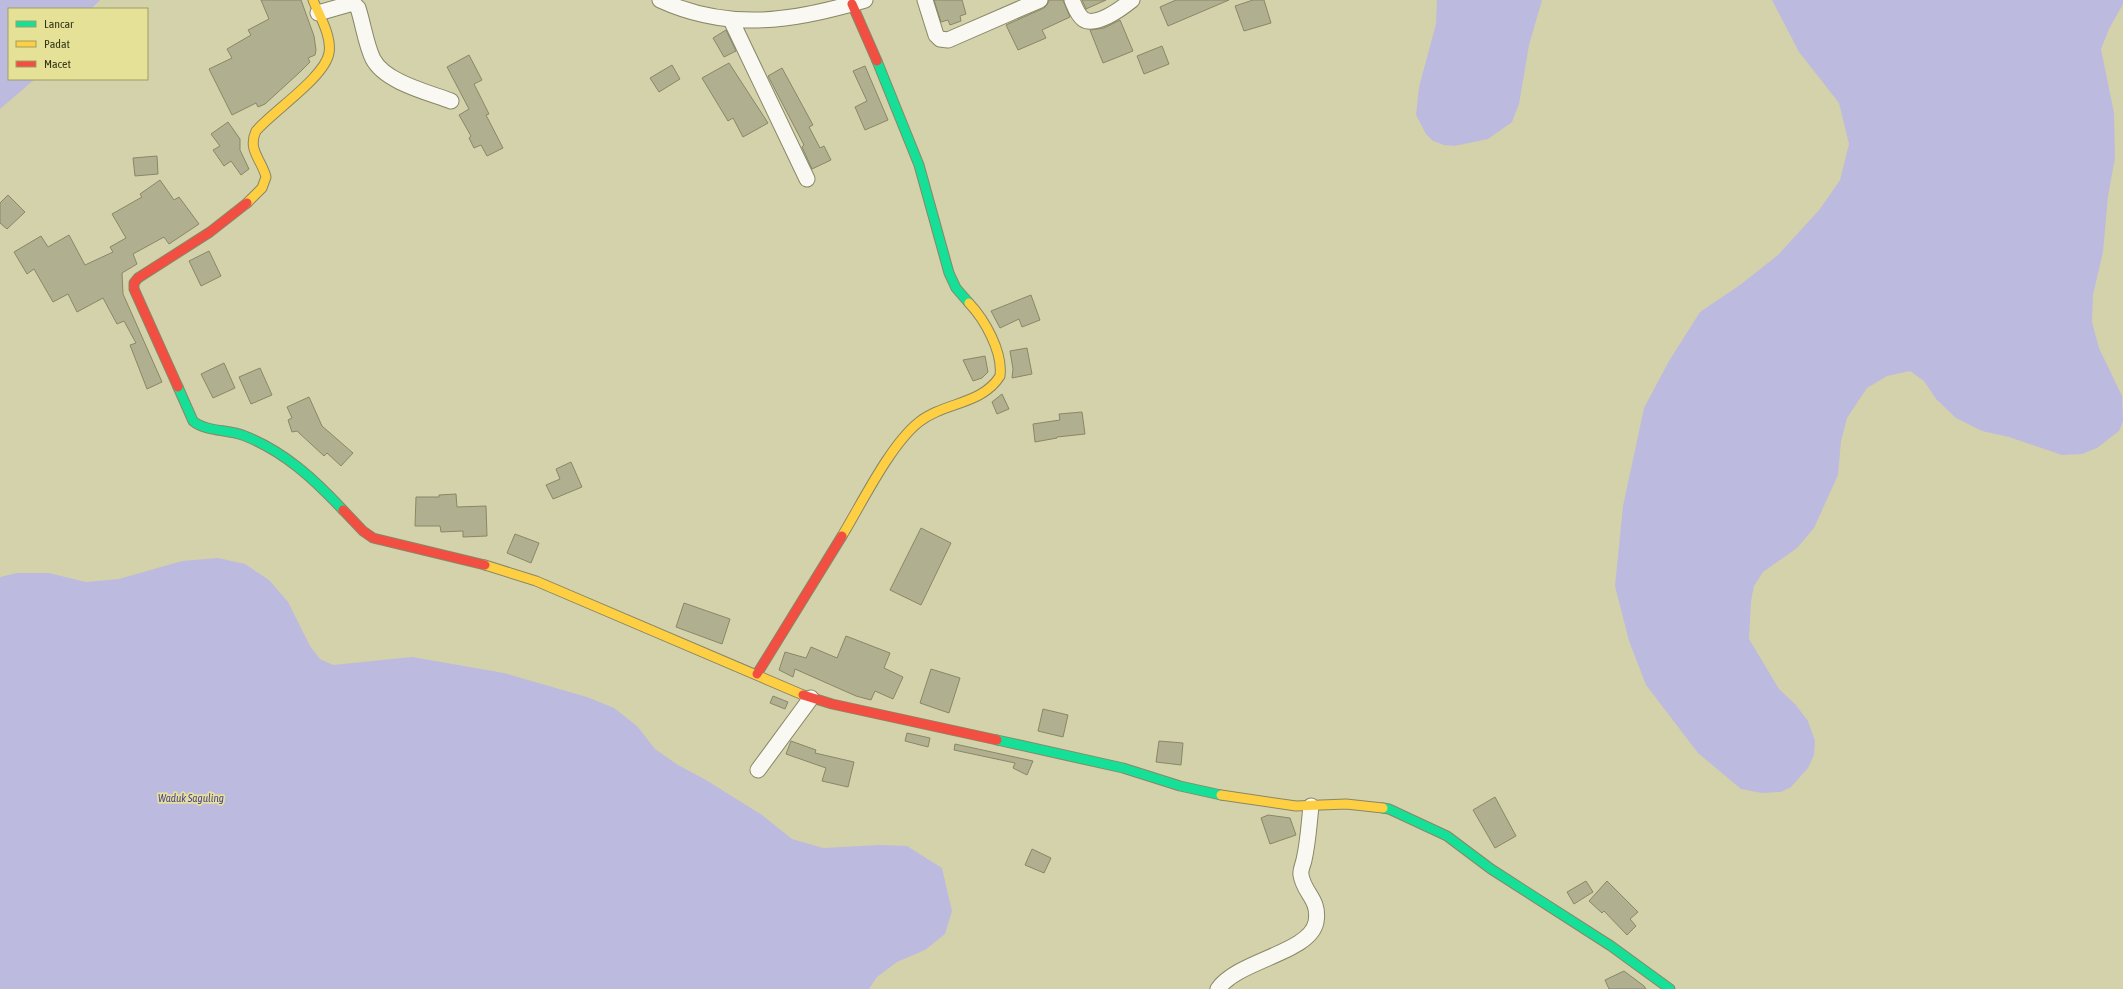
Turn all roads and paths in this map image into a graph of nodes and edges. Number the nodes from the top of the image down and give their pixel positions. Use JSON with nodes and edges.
{"nodes":[{"id":1,"x":660,"y":0,"type":"edge"},
{"id":2,"x":925,"y":0,"type":"edge"},
{"id":3,"x":1040,"y":0,"type":"edge"},
{"id":4,"x":1072,"y":0,"type":"edge"},
{"id":5,"x":1132,"y":0,"type":"edge"},
{"id":6,"x":859,"y":2,"type":"edge"},
{"id":7,"x":315,"y":7,"type":"edge"},
{"id":8,"x":731,"y":20,"type":"junction"},
{"id":9,"x":451,"y":101,"type":"dead end"},
{"id":10,"x":807,"y":179,"type":"dead end"},
{"id":11,"x":757,"y":674,"type":"junction"},
{"id":12,"x":811,"y":698,"type":"junction"},
{"id":13,"x":758,"y":770,"type":"dead end"},
{"id":14,"x":1311,"y":806,"type":"junction"},
{"id":15,"x":1218,"y":989,"type":"edge"},
{"id":16,"x":1670,"y":989,"type":"edge"}],
"edges":[{"from":1,"to":8,"type":"street"},
{"from":2,"to":3,"type":"street"},
{"from":4,"to":5,"type":"street"},
{"from":6,"to":8,"type":"street"},
{"from":6,"to":11,"type":"street"},
{"from":7,"to":9,"type":"street"},
{"from":7,"to":11,"type":"street"},
{"from":8,"to":10,"type":"street"},
{"from":11,"to":12,"type":"street"},
{"from":12,"to":13,"type":"street"},
{"from":12,"to":14,"type":"street"},
{"from":14,"to":15,"type":"street"},
{"from":14,"to":16,"type":"street"}]}
